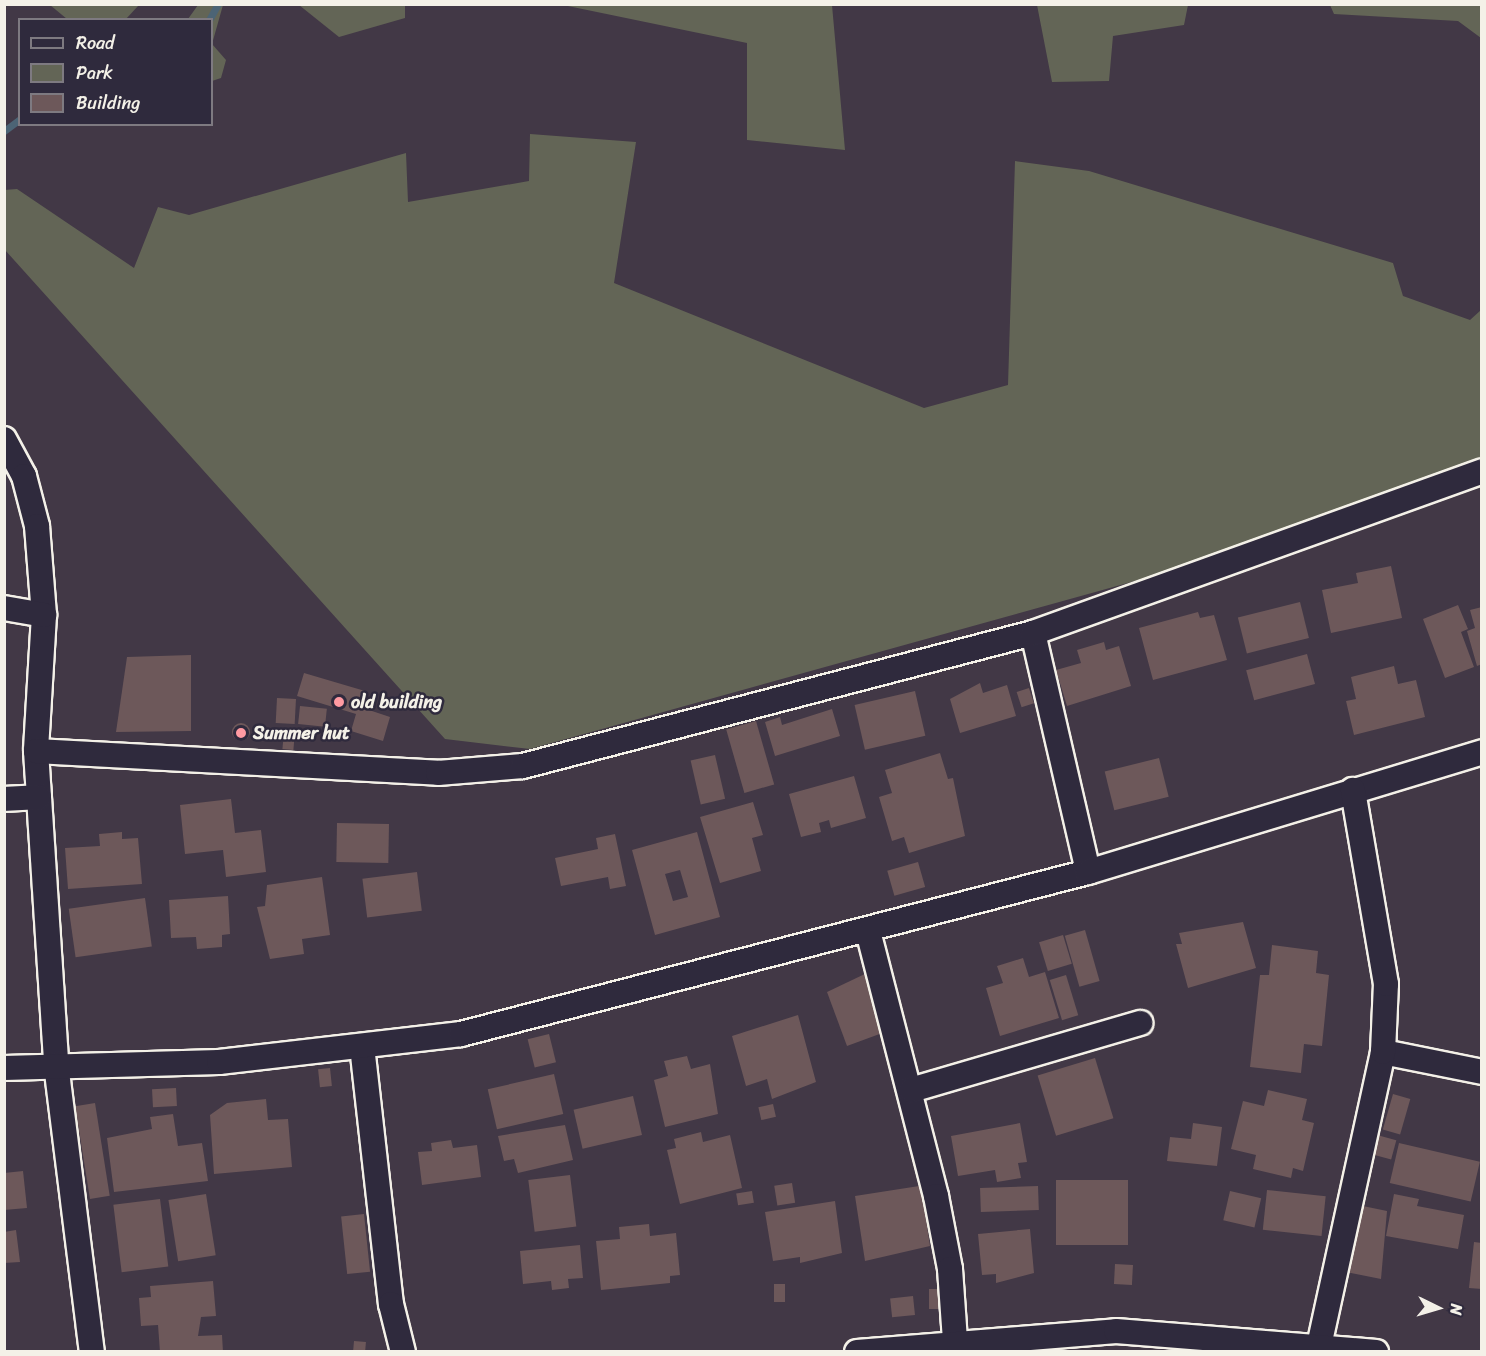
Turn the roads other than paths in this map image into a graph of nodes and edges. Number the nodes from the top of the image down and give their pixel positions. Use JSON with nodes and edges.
{"nodes":[{"id":1,"x":4,"y":439,"type":"edge"},
{"id":2,"x":1482,"y":471,"type":"edge"},
{"id":3,"x":4,"y":608,"type":"edge"},
{"id":4,"x":44,"y":615,"type":"junction"},
{"id":5,"x":1033,"y":633,"type":"junction"},
{"id":6,"x":36,"y":751,"type":"junction"},
{"id":7,"x":1482,"y":752,"type":"edge"},
{"id":8,"x":1353,"y":790,"type":"junction"},
{"id":9,"x":39,"y":797,"type":"junction"},
{"id":10,"x":4,"y":799,"type":"edge"},
{"id":11,"x":1088,"y":872,"type":"junction"},
{"id":12,"x":868,"y":931,"type":"junction"},
{"id":13,"x":1140,"y":1023,"type":"dead end"},
{"id":14,"x":362,"y":1046,"type":"junction"},
{"id":15,"x":1383,"y":1052,"type":"junction"},
{"id":16,"x":56,"y":1064,"type":"junction"},
{"id":17,"x":4,"y":1068,"type":"edge"},
{"id":18,"x":1482,"y":1072,"type":"edge"},
{"id":19,"x":911,"y":1090,"type":"junction"},
{"id":20,"x":955,"y":1341,"type":"junction"},
{"id":21,"x":1115,"y":1341,"type":"edge"},
{"id":22,"x":1319,"y":1346,"type":"junction"},
{"id":23,"x":863,"y":1351,"type":"edge"},
{"id":24,"x":92,"y":1352,"type":"edge"},
{"id":25,"x":403,"y":1352,"type":"edge"},
{"id":26,"x":1376,"y":1352,"type":"edge"}],
"edges":[{"from":1,"to":4,"type":"street"},
{"from":2,"to":5,"type":"street"},
{"from":3,"to":4,"type":"street"},
{"from":4,"to":6,"type":"street"},
{"from":5,"to":6,"type":"street"},
{"from":5,"to":11,"type":"street"},
{"from":6,"to":9,"type":"street"},
{"from":7,"to":8,"type":"street"},
{"from":8,"to":11,"type":"street"},
{"from":8,"to":15,"type":"street"},
{"from":9,"to":10,"type":"street"},
{"from":9,"to":16,"type":"street"},
{"from":11,"to":12,"type":"street"},
{"from":12,"to":14,"type":"street"},
{"from":12,"to":19,"type":"street"},
{"from":13,"to":19,"type":"street"},
{"from":14,"to":16,"type":"street"},
{"from":14,"to":25,"type":"street"},
{"from":15,"to":18,"type":"street"},
{"from":15,"to":22,"type":"street"},
{"from":16,"to":17,"type":"street"},
{"from":16,"to":24,"type":"street"},
{"from":19,"to":20,"type":"street"},
{"from":20,"to":21,"type":"street"},
{"from":20,"to":23,"type":"street"},
{"from":21,"to":22,"type":"street"},
{"from":22,"to":26,"type":"street"}]}
